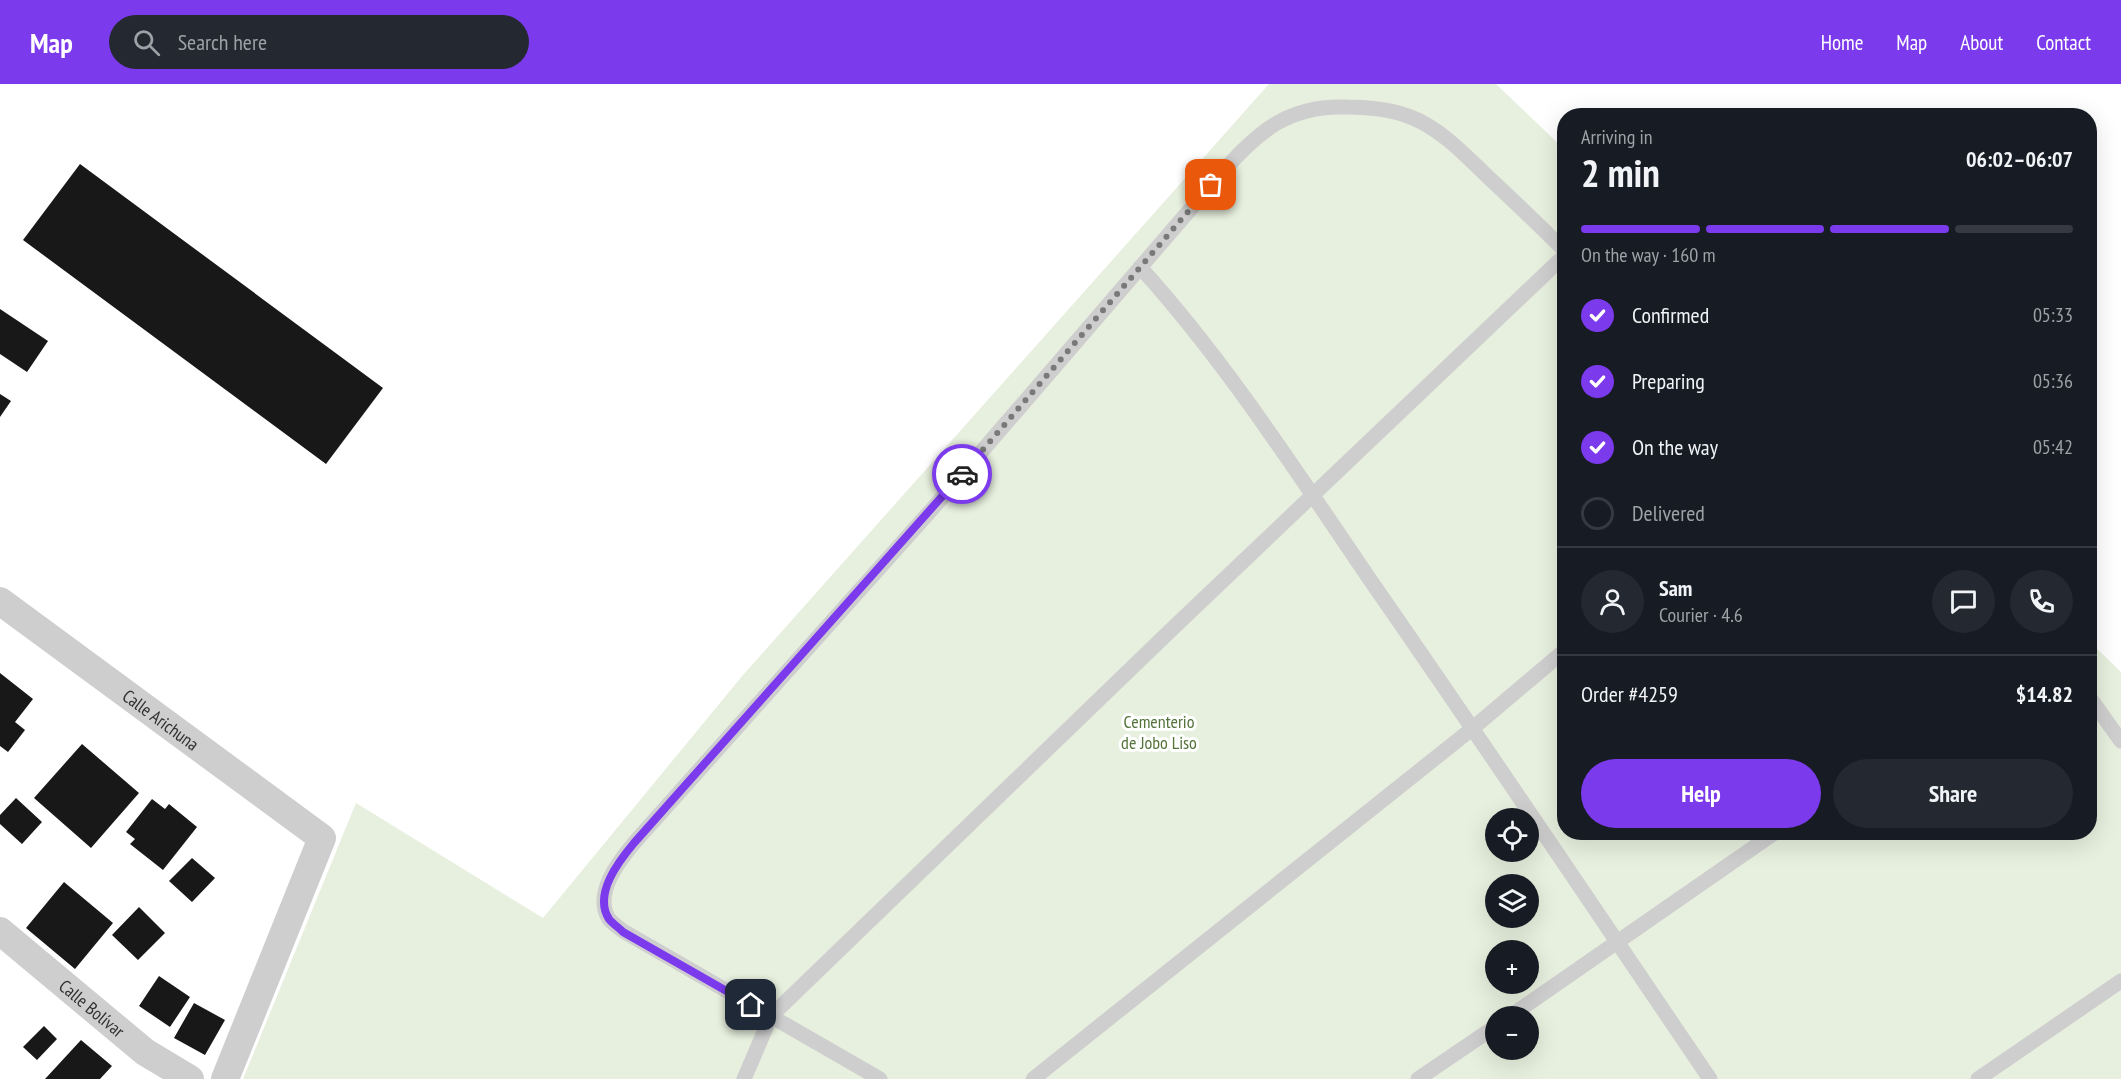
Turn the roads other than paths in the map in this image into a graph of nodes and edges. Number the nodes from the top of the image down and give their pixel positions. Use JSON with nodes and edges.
{"nodes":[{"id":1,"x":1557,"y":243,"type":"edge"},
{"id":2,"x":1557,"y":263,"type":"edge"},
{"id":3,"x":1140,"y":267,"type":"junction"},
{"id":4,"x":1312,"y":495,"type":"junction"},
{"id":5,"x":0,"y":601,"type":"edge"},
{"id":6,"x":1557,"y":657,"type":"edge"},
{"id":7,"x":2097,"y":708,"type":"edge"},
{"id":8,"x":1473,"y":728,"type":"junction"},
{"id":9,"x":2121,"y":741,"type":"edge"},
{"id":10,"x":1764,"y":840,"type":"edge"},
{"id":11,"x":0,"y":931,"type":"edge"},
{"id":12,"x":1617,"y":942,"type":"junction"},
{"id":13,"x":2121,"y":981,"type":"edge"},
{"id":14,"x":1525,"y":1006,"type":"edge"},
{"id":15,"x":771,"y":1016,"type":"junction"},
{"id":16,"x":1485,"y":1033,"type":"edge"},
{"id":17,"x":190,"y":1079,"type":"edge"},
{"id":18,"x":225,"y":1079,"type":"edge"},
{"id":19,"x":744,"y":1079,"type":"edge"},
{"id":20,"x":880,"y":1079,"type":"edge"},
{"id":21,"x":1033,"y":1079,"type":"edge"},
{"id":22,"x":1418,"y":1079,"type":"edge"},
{"id":23,"x":1710,"y":1079,"type":"edge"},
{"id":24,"x":1978,"y":1079,"type":"edge"}],
"edges":[{"from":1,"to":3,"type":"lane"},
{"from":2,"to":4,"type":"lane"},
{"from":3,"to":4,"type":"lane"},
{"from":3,"to":15,"type":"lane"},
{"from":4,"to":8,"type":"lane"},
{"from":4,"to":15,"type":"lane"},
{"from":5,"to":18,"type":"street","name":"Calle Arichuna"},
{"from":6,"to":8,"type":"lane"},
{"from":7,"to":9,"type":"lane"},
{"from":8,"to":12,"type":"lane"},
{"from":8,"to":21,"type":"lane"},
{"from":10,"to":12,"type":"lane"},
{"from":11,"to":17,"type":"street","name":"Calle Bolívar"},
{"from":12,"to":14,"type":"lane"},
{"from":12,"to":23,"type":"lane"},
{"from":13,"to":24,"type":"lane"},
{"from":15,"to":19,"type":"lane"},
{"from":15,"to":20,"type":"lane"},
{"from":16,"to":22,"type":"lane"}]}
